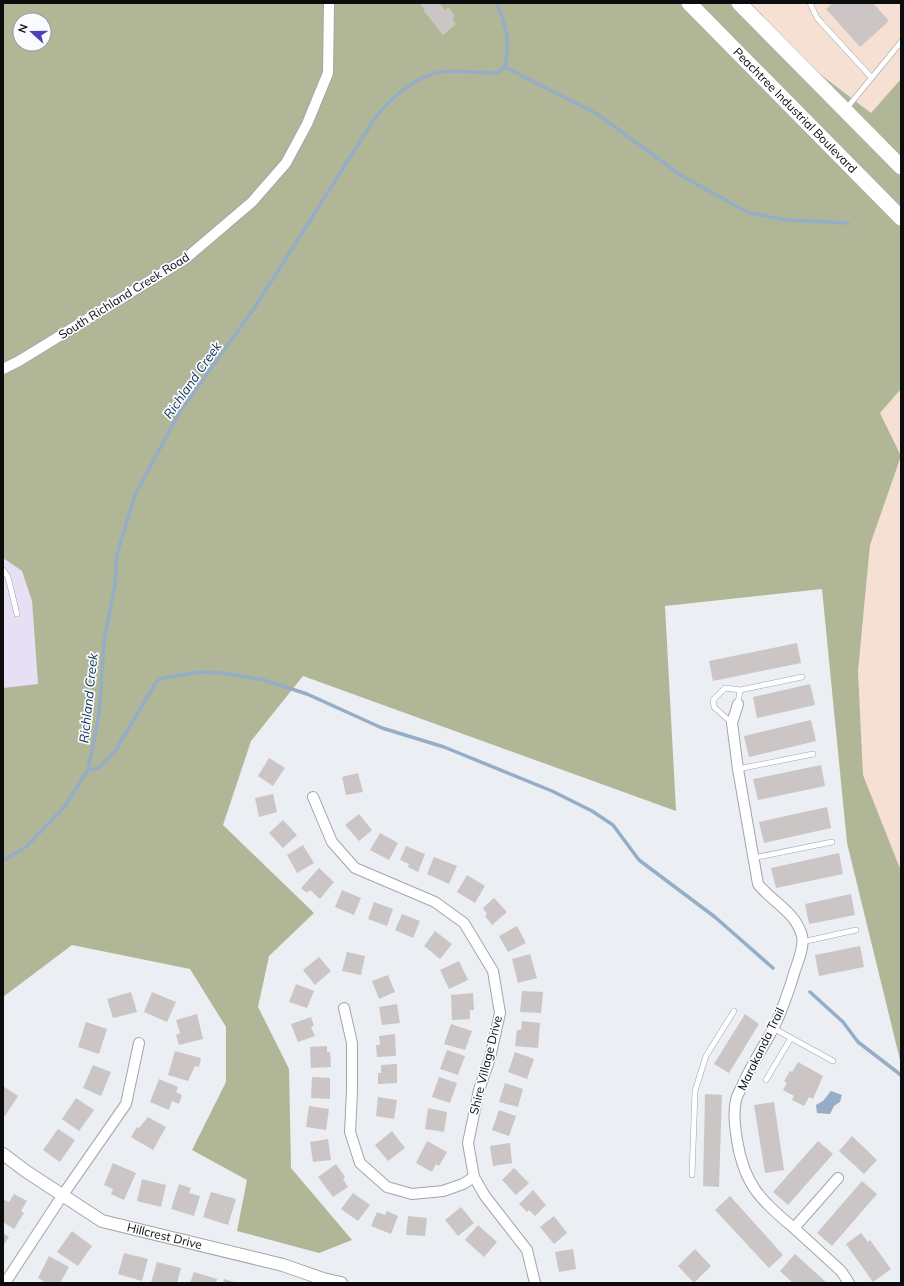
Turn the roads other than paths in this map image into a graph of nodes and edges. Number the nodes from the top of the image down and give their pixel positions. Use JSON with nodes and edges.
{"nodes":[{"id":1,"x":329,"y":3,"type":"edge"},
{"id":2,"x":689,"y":3,"type":"edge"},
{"id":3,"x":739,"y":3,"type":"edge"},
{"id":4,"x":810,"y":3,"type":"edge"},
{"id":5,"x":901,"y":42,"type":"edge"},
{"id":6,"x":871,"y":77,"type":"junction"},
{"id":7,"x":846,"y":110,"type":"junction"},
{"id":8,"x":901,"y":167,"type":"edge"},
{"id":9,"x":901,"y":218,"type":"edge"},
{"id":10,"x":3,"y":369,"type":"edge"},
{"id":11,"x":3,"y":570,"type":"edge"},
{"id":12,"x":17,"y":614,"type":"dead end"},
{"id":13,"x":802,"y":677,"type":"dead end"},
{"id":14,"x":740,"y":690,"type":"junction"},
{"id":15,"x":738,"y":704,"type":"joint"},
{"id":16,"x":732,"y":723,"type":"junction"},
{"id":17,"x":814,"y":754,"type":"dead end"},
{"id":18,"x":738,"y":769,"type":"junction"},
{"id":19,"x":313,"y":797,"type":"dead end"},
{"id":20,"x":832,"y":842,"type":"dead end"},
{"id":21,"x":752,"y":858,"type":"junction"},
{"id":22,"x":856,"y":930,"type":"dead end"},
{"id":23,"x":802,"y":942,"type":"junction"},
{"id":24,"x":344,"y":1008,"type":"dead end"},
{"id":25,"x":734,"y":1011,"type":"dead end"},
{"id":26,"x":773,"y":1028,"type":"junction"},
{"id":27,"x":791,"y":1038,"type":"junction"},
{"id":28,"x":139,"y":1043,"type":"dead end"},
{"id":29,"x":833,"y":1061,"type":"dead end"},
{"id":30,"x":766,"y":1080,"type":"dead end"},
{"id":31,"x":3,"y":1154,"type":"edge"},
{"id":32,"x":692,"y":1175,"type":"dead end"},
{"id":33,"x":474,"y":1177,"type":"junction"},
{"id":34,"x":838,"y":1178,"type":"dead end"},
{"id":35,"x":62,"y":1196,"type":"junction"},
{"id":36,"x":794,"y":1228,"type":"junction"},
{"id":37,"x":5,"y":1283,"type":"edge"},
{"id":38,"x":341,"y":1283,"type":"edge"},
{"id":39,"x":535,"y":1283,"type":"edge"},
{"id":40,"x":849,"y":1283,"type":"edge"}],
"edges":[{"from":1,"to":10,"type":"street","name":"South Richland Creek Road"},
{"from":2,"to":9,"type":"main road","name":"Peachtree Industrial Boulevard"},
{"from":3,"to":7,"type":"main road"},
{"from":4,"to":6,"type":"lane"},
{"from":5,"to":6,"type":"lane"},
{"from":6,"to":7,"type":"lane"},
{"from":7,"to":8,"type":"main road"},
{"from":11,"to":12,"type":"lane"},
{"from":13,"to":14,"type":"lane"},
{"from":14,"to":15,"type":"lane"},
{"from":14,"to":16,"type":"lane"},
{"from":15,"to":16,"type":"street"},
{"from":16,"to":18,"type":"street"},
{"from":17,"to":18,"type":"lane"},
{"from":18,"to":21,"type":"street"},
{"from":19,"to":33,"type":"street","name":"Shire Village Drive"},
{"from":20,"to":21,"type":"lane"},
{"from":21,"to":23,"type":"street"},
{"from":22,"to":23,"type":"lane"},
{"from":23,"to":26,"type":"street","name":"Marakanda Trail"},
{"from":24,"to":33,"type":"street"},
{"from":25,"to":32,"type":"lane"},
{"from":26,"to":27,"type":"lane"},
{"from":26,"to":36,"type":"street","name":"Marakanda Trail"},
{"from":27,"to":29,"type":"lane"},
{"from":27,"to":30,"type":"lane"},
{"from":28,"to":35,"type":"street"},
{"from":31,"to":35,"type":"street","name":"Hillcrest Drive"},
{"from":33,"to":39,"type":"street","name":"Shire Village Drive"},
{"from":34,"to":36,"type":"street"},
{"from":35,"to":37,"type":"street"},
{"from":35,"to":38,"type":"street","name":"Hillcrest Drive"},
{"from":36,"to":40,"type":"street","name":"Marakanda Trail"}]}
